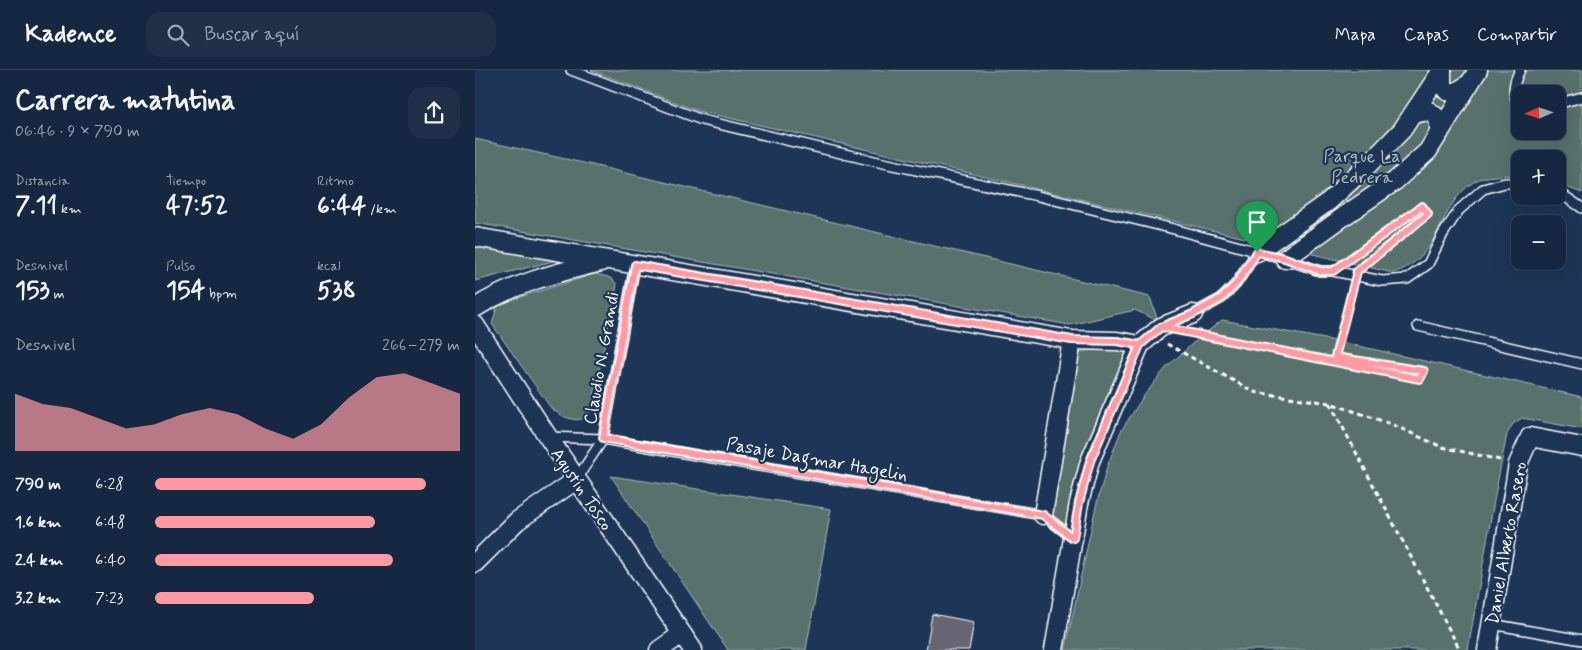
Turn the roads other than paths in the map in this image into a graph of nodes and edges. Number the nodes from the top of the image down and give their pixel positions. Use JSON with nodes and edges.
{"nodes":[{"id":1,"x":571,"y":70,"type":"edge"},
{"id":2,"x":1442,"y":70,"type":"edge"},
{"id":3,"x":1520,"y":70,"type":"edge"},
{"id":4,"x":1474,"y":76,"type":"edge"},
{"id":5,"x":1514,"y":85,"type":"edge"},
{"id":6,"x":1582,"y":97,"type":"edge"},
{"id":7,"x":1566,"y":101,"type":"edge"},
{"id":8,"x":1413,"y":114,"type":"junction"},
{"id":9,"x":1439,"y":134,"type":"junction"},
{"id":10,"x":1511,"y":183,"type":"edge"},
{"id":11,"x":1566,"y":197,"type":"edge"},
{"id":12,"x":1582,"y":208,"type":"edge"},
{"id":13,"x":475,"y":237,"type":"edge"},
{"id":14,"x":1257,"y":252,"type":"junction"},
{"id":15,"x":1285,"y":258,"type":"junction"},
{"id":16,"x":609,"y":260,"type":"junction"},
{"id":17,"x":635,"y":265,"type":"junction"},
{"id":18,"x":475,"y":308,"type":"edge"},
{"id":19,"x":1193,"y":314,"type":"joint"},
{"id":20,"x":475,"y":325,"type":"edge"},
{"id":21,"x":1418,"y":326,"type":"dead end"},
{"id":22,"x":1072,"y":340,"type":"junction"},
{"id":23,"x":1145,"y":340,"type":"junction"},
{"id":24,"x":1582,"y":364,"type":"edge"},
{"id":25,"x":547,"y":437,"type":"junction"},
{"id":26,"x":603,"y":438,"type":"junction"},
{"id":27,"x":1582,"y":447,"type":"edge"},
{"id":28,"x":576,"y":480,"type":"junction"},
{"id":29,"x":1043,"y":515,"type":"junction"},
{"id":30,"x":1073,"y":538,"type":"junction"},
{"id":31,"x":475,"y":563,"type":"edge"},
{"id":32,"x":1491,"y":624,"type":"junction"},
{"id":33,"x":681,"y":634,"type":"junction"},
{"id":34,"x":1582,"y":640,"type":"edge"},
{"id":35,"x":659,"y":650,"type":"edge"},
{"id":36,"x":693,"y":650,"type":"edge"},
{"id":37,"x":1053,"y":650,"type":"edge"},
{"id":38,"x":1487,"y":650,"type":"edge"}],
"edges":[{"from":1,"to":14,"type":"lane"},
{"from":2,"to":4,"type":"street"},
{"from":2,"to":8,"type":"street"},
{"from":3,"to":5,"type":"lane"},
{"from":4,"to":9,"type":"street"},
{"from":6,"to":7,"type":"lane"},
{"from":8,"to":9,"type":"street"},
{"from":8,"to":14,"type":"street"},
{"from":9,"to":15,"type":"street"},
{"from":10,"to":15,"type":"lane"},
{"from":11,"to":12,"type":"lane"},
{"from":13,"to":16,"type":"street"},
{"from":14,"to":15,"type":"lane"},
{"from":14,"to":19,"type":"lane"},
{"from":16,"to":17,"type":"street"},
{"from":16,"to":18,"type":"street"},
{"from":17,"to":22,"type":"street"},
{"from":17,"to":26,"type":"lane","name":"Claudio N. Grandi"},
{"from":19,"to":23,"type":"street"},
{"from":20,"to":25,"type":"street","name":"Agustín Tosco"},
{"from":21,"to":24,"type":"lane"},
{"from":22,"to":23,"type":"street"},
{"from":22,"to":29,"type":"street"},
{"from":23,"to":30,"type":"street"},
{"from":25,"to":26,"type":"lane","name":"Pasaje Dagmar Hagelin"},
{"from":25,"to":28,"type":"street","name":"Agustín Tosco"},
{"from":26,"to":28,"type":"lane","name":"Claudio N. Grandi"},
{"from":26,"to":29,"type":"lane","name":"Pasaje Dagmar Hagelin"},
{"from":27,"to":32,"type":"street","name":"Daniel Alberto Rasero"},
{"from":28,"to":31,"type":"street"},
{"from":28,"to":33,"type":"street","name":"Agustín Tosco"},
{"from":29,"to":30,"type":"lane","name":"Pasaje Dagmar Hagelin"},
{"from":30,"to":37,"type":"street"},
{"from":32,"to":34,"type":"lane"},
{"from":32,"to":38,"type":"street","name":"Daniel Alberto Rasero"},
{"from":33,"to":35,"type":"street"},
{"from":33,"to":36,"type":"street","name":"Agustín Tosco"}]}
